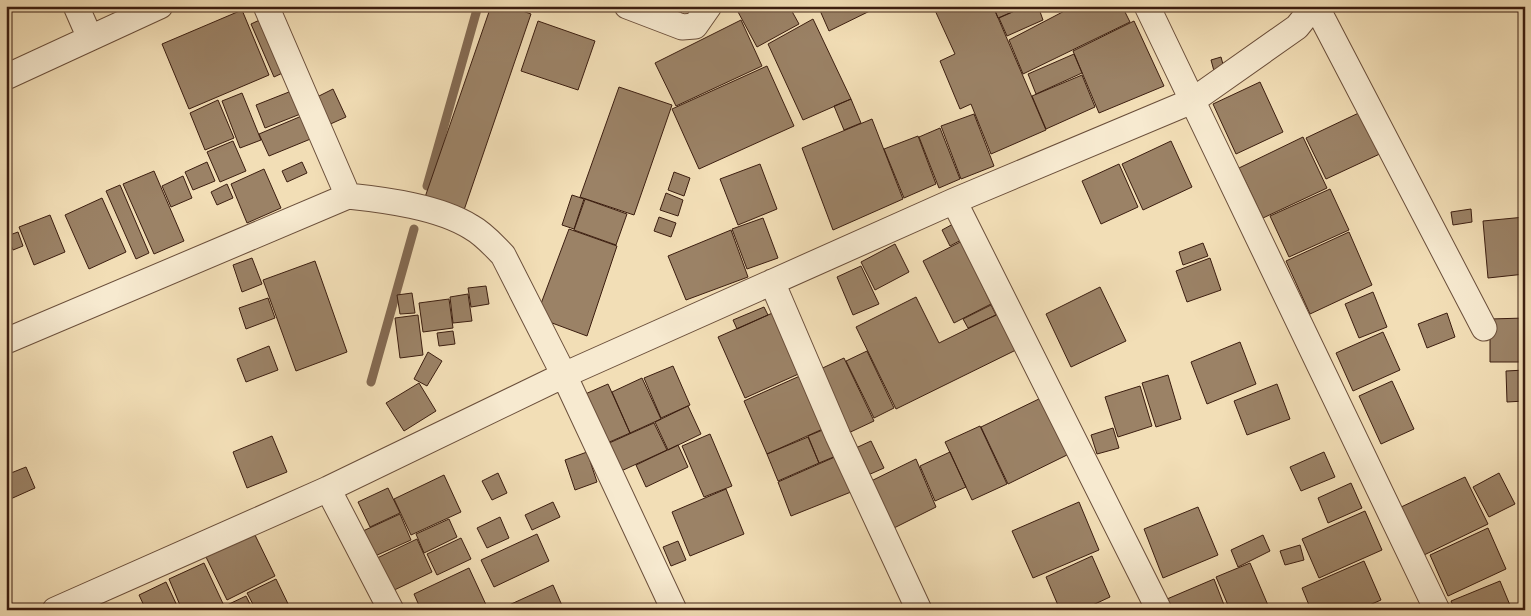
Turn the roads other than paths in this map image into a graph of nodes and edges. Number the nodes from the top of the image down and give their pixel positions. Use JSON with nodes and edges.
{"nodes":[{"id":1,"x":76,"y":6,"type":"edge"},
{"id":2,"x":160,"y":6,"type":"edge"},
{"id":3,"x":266,"y":6,"type":"edge"},
{"id":4,"x":627,"y":6,"type":"edge"},
{"id":5,"x":708,"y":6,"type":"edge"},
{"id":6,"x":1147,"y":6,"type":"edge"},
{"id":7,"x":1315,"y":6,"type":"edge"},
{"id":8,"x":90,"y":38,"type":"junction"},
{"id":9,"x":6,"y":77,"type":"edge"},
{"id":10,"x":1192,"y":101,"type":"junction"},
{"id":11,"x":348,"y":196,"type":"junction"},
{"id":12,"x":954,"y":201,"type":"junction"},
{"id":13,"x":772,"y":282,"type":"junction"},
{"id":14,"x":1484,"y":328,"type":"dead end"},
{"id":15,"x":6,"y":341,"type":"edge"},
{"id":16,"x":564,"y":375,"type":"junction"},
{"id":17,"x":328,"y":489,"type":"junction"},
{"id":18,"x":55,"y":610,"type":"edge"},
{"id":19,"x":391,"y":610,"type":"edge"},
{"id":20,"x":674,"y":610,"type":"edge"},
{"id":21,"x":919,"y":610,"type":"edge"},
{"id":22,"x":1160,"y":610,"type":"edge"},
{"id":23,"x":1437,"y":610,"type":"edge"}],
"edges":[{"from":1,"to":8,"type":"street"},
{"from":2,"to":8,"type":"street"},
{"from":3,"to":11,"type":"street"},
{"from":4,"to":5,"type":"street"},
{"from":6,"to":10,"type":"street"},
{"from":7,"to":10,"type":"street"},
{"from":7,"to":14,"type":"street"},
{"from":8,"to":9,"type":"street"},
{"from":10,"to":12,"type":"street"},
{"from":10,"to":23,"type":"street"},
{"from":11,"to":15,"type":"street"},
{"from":11,"to":16,"type":"street"},
{"from":12,"to":13,"type":"street"},
{"from":12,"to":22,"type":"street"},
{"from":13,"to":16,"type":"street"},
{"from":13,"to":21,"type":"street"},
{"from":16,"to":17,"type":"street"},
{"from":16,"to":20,"type":"street"},
{"from":17,"to":18,"type":"street"},
{"from":17,"to":19,"type":"street"}]}
